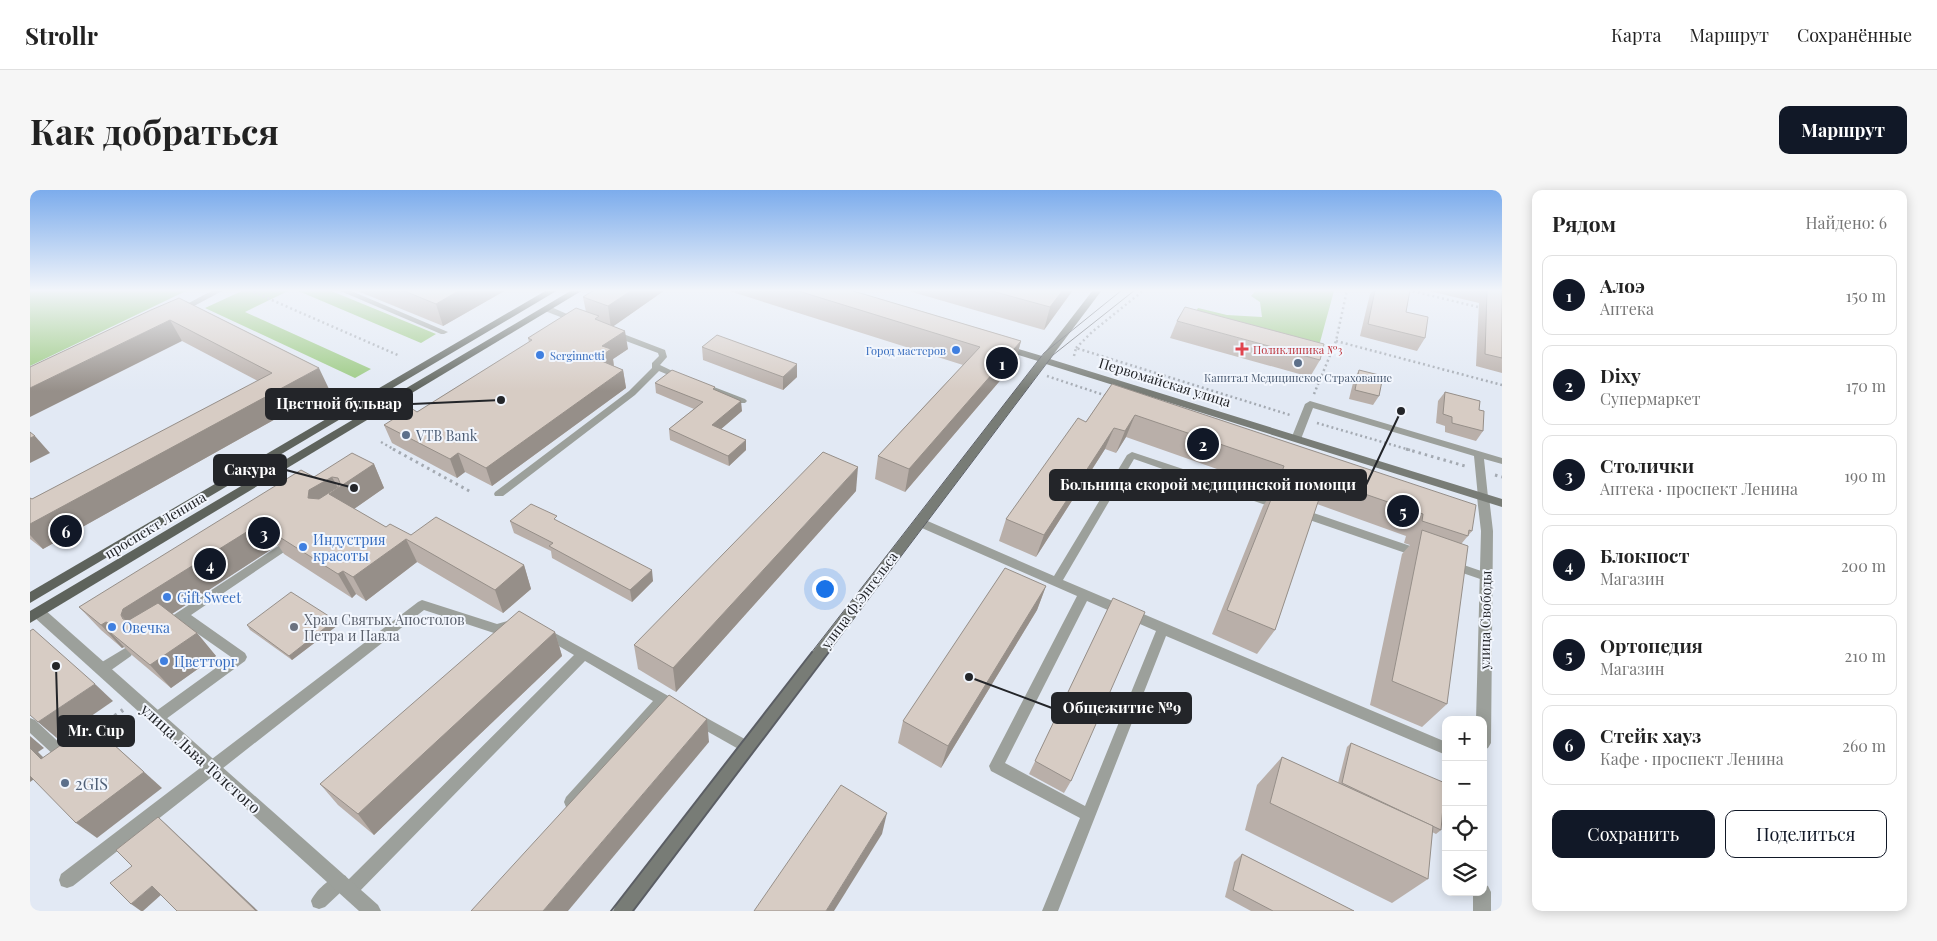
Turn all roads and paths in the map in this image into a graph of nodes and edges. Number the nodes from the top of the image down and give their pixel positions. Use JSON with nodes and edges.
{"nodes":[{"id":1,"x":326,"y":324,"type":"edge"},
{"id":2,"x":424,"y":324,"type":"edge"},
{"id":3,"x":496,"y":324,"type":"edge"},
{"id":4,"x":523,"y":324,"type":"edge"},
{"id":5,"x":588,"y":324,"type":"edge"},
{"id":6,"x":1072,"y":324,"type":"edge"},
{"id":7,"x":1101,"y":324,"type":"edge"},
{"id":8,"x":1340,"y":324,"type":"edge"},
{"id":9,"x":444,"y":332,"type":"dead end"},
{"id":10,"x":1336,"y":341,"type":"junction"},
{"id":11,"x":992,"y":344,"type":"edge"},
{"id":12,"x":1076,"y":348,"type":"junction"},
{"id":13,"x":400,"y":356,"type":"dead end"},
{"id":14,"x":1074,"y":356,"type":"dead end"},
{"id":15,"x":1043,"y":360,"type":"junction"},
{"id":16,"x":657,"y":368,"type":"junction"},
{"id":17,"x":691,"y":381,"type":"edge"},
{"id":18,"x":1502,"y":384,"type":"edge"},
{"id":19,"x":708,"y":388,"type":"edge"},
{"id":20,"x":742,"y":401,"type":"edge"},
{"id":21,"x":1310,"y":404,"type":"junction"},
{"id":22,"x":1303,"y":419,"type":"junction"},
{"id":23,"x":1296,"y":438,"type":"junction"},
{"id":24,"x":381,"y":442,"type":"dead end"},
{"id":25,"x":1479,"y":454,"type":"junction"},
{"id":26,"x":1502,"y":461,"type":"edge"},
{"id":27,"x":1480,"y":471,"type":"junction"},
{"id":28,"x":1502,"y":477,"type":"edge"},
{"id":29,"x":471,"y":492,"type":"dead end"},
{"id":30,"x":500,"y":494,"type":"dead end"},
{"id":31,"x":1483,"y":497,"type":"junction"},
{"id":32,"x":1502,"y":503,"type":"edge"},
{"id":33,"x":919,"y":522,"type":"junction"},
{"id":34,"x":283,"y":547,"type":"edge"},
{"id":35,"x":1486,"y":577,"type":"junction"},
{"id":36,"x":1056,"y":582,"type":"junction"},
{"id":37,"x":1084,"y":594,"type":"junction"},
{"id":38,"x":30,"y":598,"type":"edge"},
{"id":39,"x":33,"y":612,"type":"edge"},
{"id":40,"x":181,"y":615,"type":"junction"},
{"id":41,"x":165,"y":626,"type":"edge"},
{"id":42,"x":1162,"y":628,"type":"junction"},
{"id":43,"x":127,"y":652,"type":"edge"},
{"id":44,"x":583,"y":654,"type":"junction"},
{"id":45,"x":102,"y":669,"type":"junction"},
{"id":46,"x":663,"y":699,"type":"junction"},
{"id":47,"x":129,"y":706,"type":"dead end"},
{"id":48,"x":1483,"y":716,"type":"edge"},
{"id":49,"x":157,"y":718,"type":"junction"},
{"id":50,"x":30,"y":724,"type":"edge"},
{"id":51,"x":91,"y":732,"type":"edge"},
{"id":52,"x":747,"y":747,"type":"junction"},
{"id":53,"x":1442,"y":747,"type":"edge"},
{"id":54,"x":61,"y":753,"type":"edge"},
{"id":55,"x":212,"y":768,"type":"junction"},
{"id":56,"x":1088,"y":815,"type":"junction"},
{"id":57,"x":558,"y":816,"type":"edge"},
{"id":58,"x":67,"y":880,"type":"dead end"},
{"id":59,"x":344,"y":886,"type":"junction"},
{"id":60,"x":1482,"y":896,"type":"edge"},
{"id":61,"x":319,"y":901,"type":"dead end"},
{"id":62,"x":372,"y":911,"type":"edge"},
{"id":63,"x":622,"y":911,"type":"edge"},
{"id":64,"x":1050,"y":911,"type":"edge"},
{"id":65,"x":1482,"y":911,"type":"edge"}],
"edges":[{"from":1,"to":13,"type":"path"},
{"from":2,"to":9,"type":"lane"},
{"from":3,"to":38,"type":"main road","name":"проспект Ленина"},
{"from":4,"to":39,"type":"main road","name":"проспект Ленина"},
{"from":5,"to":16,"type":"lane"},
{"from":6,"to":15,"type":"street","name":"улица Ф.Энгельса"},
{"from":7,"to":12,"type":"path"},
{"from":8,"to":10,"type":"path"},
{"from":10,"to":18,"type":"path"},
{"from":10,"to":21,"type":"path"},
{"from":11,"to":15,"type":"street","name":"Первомайская улица"},
{"from":12,"to":14,"type":"path"},
{"from":12,"to":22,"type":"path"},
{"from":15,"to":23,"type":"street","name":"Первомайская улица"},
{"from":15,"to":33,"type":"street","name":"улица Ф.Энгельса"},
{"from":16,"to":17,"type":"lane"},
{"from":16,"to":30,"type":"lane"},
{"from":19,"to":20,"type":"lane"},
{"from":21,"to":22,"type":"lane"},
{"from":21,"to":25,"type":"lane"},
{"from":22,"to":23,"type":"lane"},
{"from":22,"to":27,"type":"path"},
{"from":23,"to":31,"type":"street","name":"Первомайская улица"},
{"from":24,"to":29,"type":"path"},
{"from":25,"to":26,"type":"lane"},
{"from":25,"to":27,"type":"lane"},
{"from":27,"to":28,"type":"path"},
{"from":27,"to":31,"type":"lane"},
{"from":31,"to":32,"type":"street","name":"Первомайская улица"},
{"from":31,"to":35,"type":"street","name":"улица Свободы"},
{"from":33,"to":36,"type":"lane"},
{"from":33,"to":52,"type":"street","name":"улица Ф.Энгельса"},
{"from":34,"to":40,"type":"lane"},
{"from":35,"to":36,"type":"lane"},
{"from":35,"to":48,"type":"street","name":"улица Свободы"},
{"from":36,"to":37,"type":"lane"},
{"from":37,"to":42,"type":"lane"},
{"from":37,"to":56,"type":"lane"},
{"from":39,"to":45,"type":"street","name":"улица Льва Толстого"},
{"from":40,"to":41,"type":"lane"},
{"from":40,"to":49,"type":"lane"},
{"from":42,"to":53,"type":"lane"},
{"from":42,"to":56,"type":"lane"},
{"from":43,"to":45,"type":"lane"},
{"from":44,"to":46,"type":"lane"},
{"from":44,"to":55,"type":"lane"},
{"from":44,"to":59,"type":"lane"},
{"from":45,"to":49,"type":"street","name":"улица Льва Толстого"},
{"from":46,"to":52,"type":"lane"},
{"from":46,"to":57,"type":"lane"},
{"from":47,"to":51,"type":"path"},
{"from":49,"to":55,"type":"street","name":"улица Льва Толстого"},
{"from":50,"to":54,"type":"lane"},
{"from":52,"to":63,"type":"street","name":"улица Ф.Энгельса"},
{"from":55,"to":58,"type":"lane"},
{"from":55,"to":59,"type":"street","name":"улица Льва Толстого"},
{"from":56,"to":64,"type":"lane"},
{"from":59,"to":61,"type":"lane"},
{"from":59,"to":62,"type":"street","name":"улица Льва Толстого"},
{"from":60,"to":65,"type":"street"}]}
